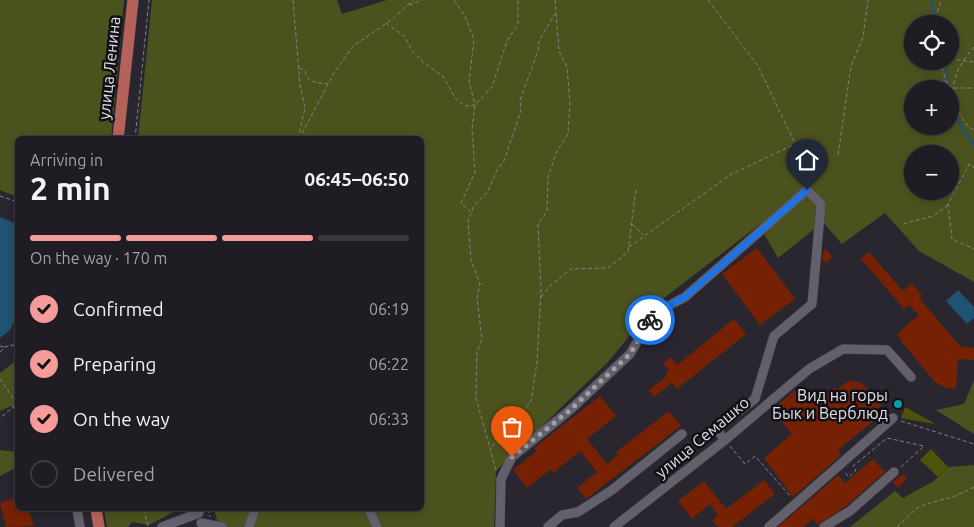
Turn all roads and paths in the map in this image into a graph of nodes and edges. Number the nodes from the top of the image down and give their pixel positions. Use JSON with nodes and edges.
{"nodes":[{"id":1,"x":133,"y":0,"type":"edge"},
{"id":2,"x":149,"y":0,"type":"edge"},
{"id":3,"x":293,"y":0,"type":"edge"},
{"id":4,"x":413,"y":0,"type":"edge"},
{"id":5,"x":422,"y":0,"type":"edge"},
{"id":6,"x":454,"y":0,"type":"edge"},
{"id":7,"x":518,"y":0,"type":"edge"},
{"id":8,"x":555,"y":0,"type":"edge"},
{"id":9,"x":708,"y":0,"type":"edge"},
{"id":10,"x":868,"y":0,"type":"edge"},
{"id":11,"x":941,"y":1,"type":"edge"},
{"id":12,"x":408,"y":5,"type":"junction"},
{"id":13,"x":556,"y":12,"type":"junction"},
{"id":14,"x":936,"y":15,"type":"edge"},
{"id":15,"x":386,"y":24,"type":"junction"},
{"id":16,"x":974,"y":47,"type":"edge"},
{"id":17,"x":959,"y":60,"type":"edge"},
{"id":18,"x":962,"y":61,"type":"junction"},
{"id":19,"x":974,"y":62,"type":"edge"},
{"id":20,"x":299,"y":68,"type":"junction"},
{"id":21,"x":955,"y":80,"type":"edge"},
{"id":22,"x":329,"y":84,"type":"junction"},
{"id":23,"x":959,"y":88,"type":"edge"},
{"id":24,"x":974,"y":88,"type":"edge"},
{"id":25,"x":475,"y":106,"type":"junction"},
{"id":26,"x":959,"y":113,"type":"edge"},
{"id":27,"x":974,"y":130,"type":"edge"},
{"id":28,"x":118,"y":136,"type":"edge"},
{"id":29,"x":135,"y":136,"type":"edge"},
{"id":30,"x":299,"y":136,"type":"edge"},
{"id":31,"x":300,"y":136,"type":"edge"},
{"id":32,"x":795,"y":144,"type":"junction"},
{"id":33,"x":838,"y":155,"type":"dead end"},
{"id":34,"x":974,"y":168,"type":"edge"},
{"id":35,"x":636,"y":188,"type":"dead end"},
{"id":36,"x":807,"y":190,"type":"junction"},
{"id":37,"x":0,"y":196,"type":"edge"},
{"id":38,"x":15,"y":201,"type":"edge"},
{"id":39,"x":948,"y":204,"type":"junction"},
{"id":40,"x":472,"y":212,"type":"junction"},
{"id":41,"x":632,"y":223,"type":"junction"},
{"id":42,"x":903,"y":224,"type":"dead end"},
{"id":43,"x":644,"y":236,"type":"junction"},
{"id":44,"x":629,"y":247,"type":"junction"},
{"id":45,"x":974,"y":249,"type":"edge"},
{"id":46,"x":541,"y":298,"type":"junction"},
{"id":47,"x":0,"y":346,"type":"edge"},
{"id":48,"x":15,"y":346,"type":"edge"},
{"id":49,"x":5,"y":347,"type":"junction"},
{"id":50,"x":0,"y":352,"type":"edge"},
{"id":51,"x":911,"y":377,"type":"dead end"},
{"id":52,"x":0,"y":379,"type":"edge"},
{"id":53,"x":15,"y":402,"type":"edge"},
{"id":54,"x":15,"y":405,"type":"edge"},
{"id":55,"x":0,"y":418,"type":"edge"},
{"id":56,"x":893,"y":418,"type":"joint"},
{"id":57,"x":682,"y":434,"type":"dead end"},
{"id":58,"x":725,"y":440,"type":"junction"},
{"id":59,"x":974,"y":444,"type":"edge"},
{"id":60,"x":491,"y":447,"type":"junction"},
{"id":61,"x":496,"y":471,"type":"dead end"},
{"id":62,"x":843,"y":471,"type":"dead end"},
{"id":63,"x":894,"y":472,"type":"joint"},
{"id":64,"x":974,"y":487,"type":"edge"},
{"id":65,"x":796,"y":504,"type":"junction"},
{"id":66,"x":77,"y":511,"type":"edge"},
{"id":67,"x":96,"y":511,"type":"edge"},
{"id":68,"x":144,"y":511,"type":"edge"},
{"id":69,"x":198,"y":511,"type":"edge"},
{"id":70,"x":254,"y":511,"type":"edge"},
{"id":71,"x":370,"y":511,"type":"edge"},
{"id":72,"x":202,"y":525,"type":"edge"},
{"id":73,"x":80,"y":527,"type":"edge"},
{"id":74,"x":99,"y":527,"type":"edge"},
{"id":75,"x":148,"y":527,"type":"edge"},
{"id":76,"x":162,"y":527,"type":"edge"},
{"id":77,"x":222,"y":527,"type":"edge"},
{"id":78,"x":249,"y":527,"type":"edge"},
{"id":79,"x":377,"y":527,"type":"edge"},
{"id":80,"x":500,"y":527,"type":"edge"},
{"id":81,"x":548,"y":527,"type":"edge"},
{"id":82,"x":614,"y":527,"type":"edge"},
{"id":83,"x":769,"y":527,"type":"edge"},
{"id":84,"x":824,"y":527,"type":"edge"},
{"id":85,"x":897,"y":527,"type":"edge"}],
"edges":[{"from":1,"to":28,"type":"main road","name":"улица Ленина"},
{"from":2,"to":29,"type":"path"},
{"from":3,"to":20,"type":"path"},
{"from":4,"to":12,"type":"path"},
{"from":5,"to":12,"type":"path"},
{"from":6,"to":25,"type":"path"},
{"from":7,"to":25,"type":"path"},
{"from":8,"to":13,"type":"path"},
{"from":9,"to":32,"type":"path"},
{"from":10,"to":33,"type":"path"},
{"from":11,"to":14,"type":"path"},
{"from":12,"to":15,"type":"path"},
{"from":13,"to":40,"type":"path"},
{"from":13,"to":46,"type":"path"},
{"from":15,"to":22,"type":"path"},
{"from":15,"to":25,"type":"path"},
{"from":16,"to":18,"type":"path"},
{"from":17,"to":18,"type":"path"},
{"from":18,"to":19,"type":"path"},
{"from":18,"to":21,"type":"path"},
{"from":20,"to":22,"type":"path"},
{"from":20,"to":30,"type":"path"},
{"from":22,"to":31,"type":"path"},
{"from":23,"to":24,"type":"path"},
{"from":25,"to":40,"type":"path"},
{"from":26,"to":27,"type":"path"},
{"from":32,"to":36,"type":"path"},
{"from":32,"to":43,"type":"path"},
{"from":34,"to":39,"type":"path"},
{"from":35,"to":41,"type":"path"},
{"from":36,"to":58,"type":"street"},
{"from":36,"to":80,"type":"street"},
{"from":37,"to":38,"type":"path"},
{"from":39,"to":42,"type":"path"},
{"from":39,"to":45,"type":"path"},
{"from":40,"to":60,"type":"path"},
{"from":41,"to":43,"type":"path"},
{"from":41,"to":44,"type":"path"},
{"from":43,"to":44,"type":"path"},
{"from":44,"to":46,"type":"path"},
{"from":46,"to":60,"type":"path"},
{"from":47,"to":49,"type":"path"},
{"from":48,"to":49,"type":"path"},
{"from":49,"to":50,"type":"path"},
{"from":51,"to":58,"type":"street","name":"улица Семашко"},
{"from":52,"to":53,"type":"path"},
{"from":54,"to":55,"type":"path"},
{"from":56,"to":59,"type":"path"},
{"from":56,"to":65,"type":"street"},
{"from":57,"to":81,"type":"street"},
{"from":58,"to":65,"type":"path"},
{"from":58,"to":82,"type":"street","name":"улица Семашко"},
{"from":60,"to":61,"type":"path"},
{"from":62,"to":63,"type":"path"},
{"from":63,"to":84,"type":"street"},
{"from":64,"to":85,"type":"path"},
{"from":65,"to":83,"type":"street"},
{"from":66,"to":73,"type":"street"},
{"from":67,"to":74,"type":"main road"},
{"from":68,"to":75,"type":"path"},
{"from":69,"to":72,"type":"street"},
{"from":69,"to":76,"type":"street"},
{"from":70,"to":78,"type":"street"},
{"from":71,"to":79,"type":"street"},
{"from":72,"to":77,"type":"street"}]}
